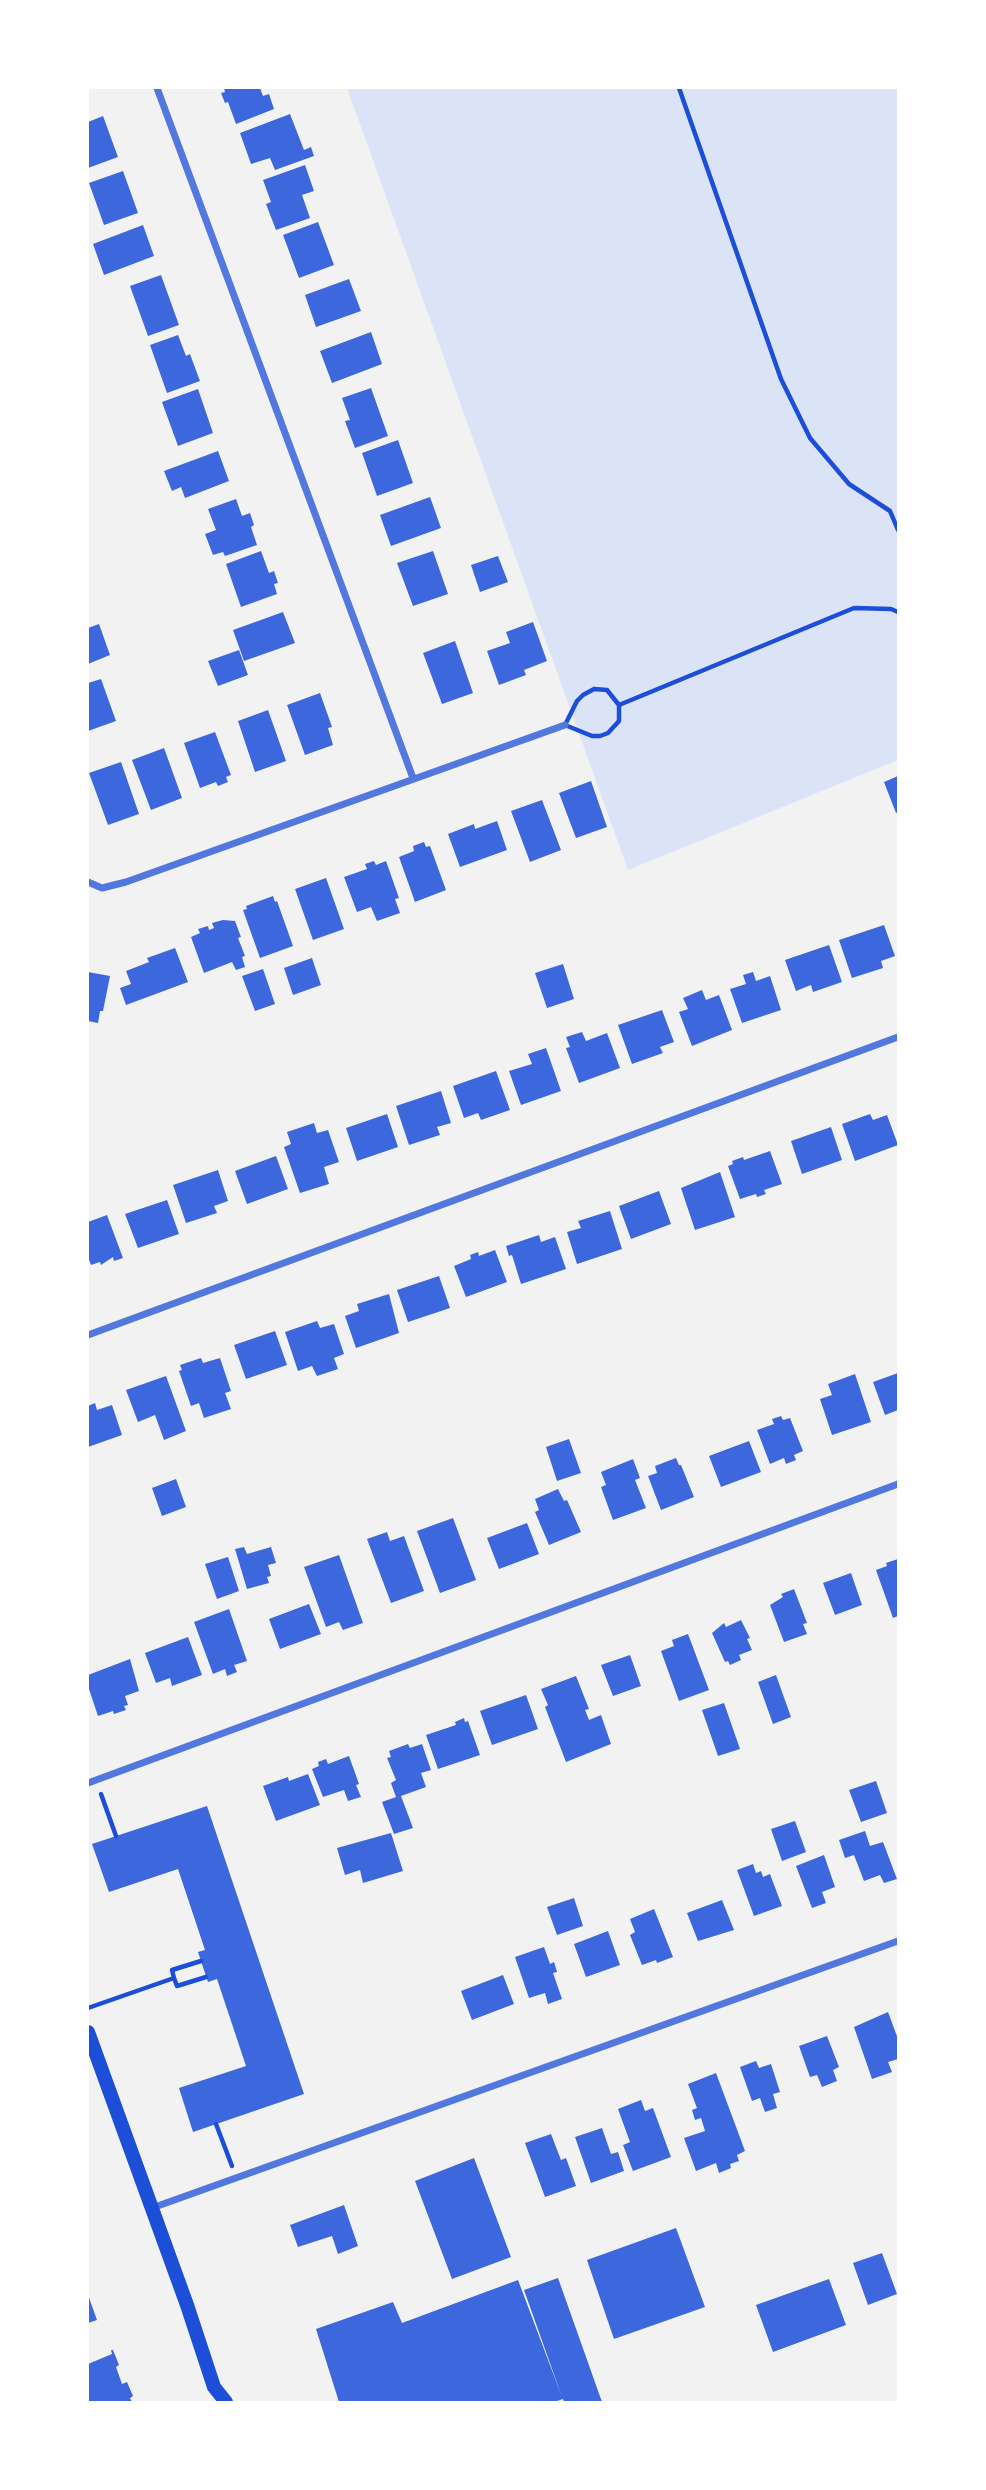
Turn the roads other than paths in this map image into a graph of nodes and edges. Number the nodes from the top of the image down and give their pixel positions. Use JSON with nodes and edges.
{"nodes":[{"id":1,"x":157,"y":88,"type":"edge"},
{"id":2,"x":565,"y":725,"type":"road end"},
{"id":3,"x":413,"y":778,"type":"junction"},
{"id":4,"x":88,"y":882,"type":"edge"},
{"id":5,"x":898,"y":1037,"type":"edge"},
{"id":6,"x":88,"y":1335,"type":"edge"},
{"id":7,"x":898,"y":1484,"type":"edge"},
{"id":8,"x":88,"y":1783,"type":"edge"},
{"id":9,"x":898,"y":1941,"type":"edge"},
{"id":10,"x":88,"y":2032,"type":"edge"},
{"id":11,"x":152,"y":2208,"type":"junction"},
{"id":12,"x":214,"y":2387,"type":"junction"},
{"id":13,"x":213,"y":2403,"type":"edge"},
{"id":14,"x":226,"y":2403,"type":"edge"}],
"edges":[{"from":1,"to":3,"type":"street"},
{"from":2,"to":3,"type":"street"},
{"from":3,"to":4,"type":"street"},
{"from":5,"to":6,"type":"street"},
{"from":7,"to":8,"type":"street"},
{"from":9,"to":11,"type":"street"},
{"from":10,"to":11,"type":"main road"},
{"from":11,"to":12,"type":"main road"},
{"from":12,"to":13,"type":"main road"},
{"from":12,"to":14,"type":"main road"}]}
